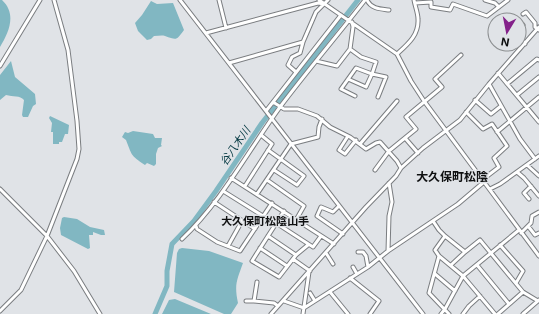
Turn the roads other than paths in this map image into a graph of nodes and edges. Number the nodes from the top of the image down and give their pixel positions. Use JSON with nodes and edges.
{"nodes":[{"id":1,"x":40,"y":0,"type":"edge"},
{"id":2,"x":54,"y":0,"type":"edge"},
{"id":3,"x":180,"y":0,"type":"edge"},
{"id":4,"x":219,"y":0,"type":"edge"},
{"id":5,"x":320,"y":0,"type":"edge"},
{"id":6,"x":328,"y":0,"type":"edge"},
{"id":7,"x":366,"y":0,"type":"edge"},
{"id":8,"x":485,"y":0,"type":"edge"},
{"id":9,"x":508,"y":0,"type":"edge"},
{"id":10,"x":414,"y":2,"type":"edge"},
{"id":11,"x":454,"y":2,"type":"edge"},
{"id":12,"x":324,"y":4,"type":"junction"},
{"id":13,"x":499,"y":7,"type":"junction"},
{"id":14,"x":389,"y":10,"type":"dead end"},
{"id":15,"x":527,"y":13,"type":"edge"},
{"id":16,"x":341,"y":15,"type":"junction"},
{"id":17,"x":350,"y":21,"type":"junction"},
{"id":18,"x":226,"y":28,"type":"junction"},
{"id":19,"x":538,"y":29,"type":"edge"},
{"id":20,"x":206,"y":33,"type":"junction"},
{"id":21,"x":303,"y":42,"type":"junction"},
{"id":22,"x":527,"y":42,"type":"edge"},
{"id":23,"x":350,"y":49,"type":"junction"},
{"id":24,"x":518,"y":52,"type":"edge"},
{"id":25,"x":300,"y":53,"type":"junction"},
{"id":26,"x":397,"y":54,"type":"junction"},
{"id":27,"x":461,"y":55,"type":"dead end"},
{"id":28,"x":307,"y":58,"type":"junction"},
{"id":29,"x":539,"y":60,"type":"edge"},
{"id":30,"x":316,"y":61,"type":"junction"},
{"id":31,"x":229,"y":63,"type":"junction"},
{"id":32,"x":0,"y":66,"type":"edge"},
{"id":33,"x":296,"y":72,"type":"junction"},
{"id":34,"x":498,"y":73,"type":"junction"},
{"id":35,"x":372,"y":74,"type":"junction"},
{"id":36,"x":539,"y":77,"type":"edge"},
{"id":37,"x":348,"y":79,"type":"junction"},
{"id":38,"x":489,"y":84,"type":"junction"},
{"id":39,"x":507,"y":84,"type":"junction"},
{"id":40,"x":517,"y":95,"type":"junction"},
{"id":41,"x":355,"y":96,"type":"dead end"},
{"id":42,"x":378,"y":97,"type":"dead end"},
{"id":43,"x":539,"y":97,"type":"edge"},
{"id":44,"x":476,"y":100,"type":"junction"},
{"id":45,"x":397,"y":101,"type":"dead end"},
{"id":46,"x":424,"y":101,"type":"junction"},
{"id":47,"x":273,"y":102,"type":"junction"},
{"id":48,"x":501,"y":106,"type":"junction"},
{"id":49,"x":280,"y":107,"type":"junction"},
{"id":50,"x":527,"y":107,"type":"junction"},
{"id":51,"x":266,"y":111,"type":"junction"},
{"id":52,"x":466,"y":112,"type":"junction"},
{"id":53,"x":272,"y":119,"type":"junction"},
{"id":54,"x":322,"y":119,"type":"junction"},
{"id":55,"x":538,"y":120,"type":"edge"},
{"id":56,"x":510,"y":122,"type":"junction"},
{"id":57,"x":446,"y":131,"type":"junction"},
{"id":58,"x":497,"y":132,"type":"junction"},
{"id":59,"x":261,"y":135,"type":"junction"},
{"id":60,"x":348,"y":136,"type":"junction"},
{"id":61,"x":405,"y":138,"type":"junction"},
{"id":62,"x":356,"y":140,"type":"junction"},
{"id":63,"x":292,"y":144,"type":"junction"},
{"id":64,"x":360,"y":144,"type":"junction"},
{"id":65,"x":268,"y":150,"type":"junction"},
{"id":66,"x":389,"y":151,"type":"junction"},
{"id":67,"x":418,"y":153,"type":"junction"},
{"id":68,"x":539,"y":156,"type":"edge"},
{"id":69,"x":281,"y":159,"type":"junction"},
{"id":70,"x":534,"y":159,"type":"junction"},
{"id":71,"x":527,"y":165,"type":"junction"},
{"id":72,"x":401,"y":168,"type":"junction"},
{"id":73,"x":274,"y":170,"type":"junction"},
{"id":74,"x":375,"y":170,"type":"dead end"},
{"id":75,"x":517,"y":172,"type":"junction"},
{"id":76,"x":539,"y":176,"type":"edge"},
{"id":77,"x":231,"y":178,"type":"junction"},
{"id":78,"x":267,"y":180,"type":"junction"},
{"id":79,"x":483,"y":181,"type":"junction"},
{"id":80,"x":389,"y":183,"type":"junction"},
{"id":81,"x":245,"y":186,"type":"junction"},
{"id":82,"x":531,"y":186,"type":"junction"},
{"id":83,"x":0,"y":189,"type":"edge"},
{"id":84,"x":490,"y":189,"type":"junction"},
{"id":85,"x":223,"y":191,"type":"junction"},
{"id":86,"x":257,"y":194,"type":"junction"},
{"id":87,"x":539,"y":196,"type":"edge"},
{"id":88,"x":529,"y":199,"type":"dead end"},
{"id":89,"x":214,"y":202,"type":"junction"},
{"id":90,"x":272,"y":203,"type":"junction"},
{"id":91,"x":340,"y":206,"type":"junction"},
{"id":92,"x":284,"y":211,"type":"junction"},
{"id":93,"x":539,"y":212,"type":"edge"},
{"id":94,"x":263,"y":216,"type":"junction"},
{"id":95,"x":296,"y":220,"type":"junction"},
{"id":96,"x":242,"y":221,"type":"junction"},
{"id":97,"x":433,"y":221,"type":"junction"},
{"id":98,"x":276,"y":223,"type":"junction"},
{"id":99,"x":353,"y":223,"type":"junction"},
{"id":100,"x":196,"y":226,"type":"junction"},
{"id":101,"x":528,"y":226,"type":"junction"},
{"id":102,"x":255,"y":229,"type":"junction"},
{"id":103,"x":520,"y":231,"type":"junction"},
{"id":104,"x":539,"y":233,"type":"edge"},
{"id":105,"x":343,"y":234,"type":"junction"},
{"id":106,"x":47,"y":236,"type":"junction"},
{"id":107,"x":268,"y":236,"type":"junction"},
{"id":108,"x":321,"y":236,"type":"junction"},
{"id":109,"x":445,"y":236,"type":"junction"},
{"id":110,"x":182,"y":239,"type":"dead end"},
{"id":111,"x":334,"y":244,"type":"junction"},
{"id":112,"x":308,"y":245,"type":"junction"},
{"id":113,"x":500,"y":245,"type":"junction"},
{"id":114,"x":228,"y":246,"type":"junction"},
{"id":115,"x":260,"y":248,"type":"junction"},
{"id":116,"x":388,"y":251,"type":"junction"},
{"id":117,"x":358,"y":252,"type":"dead end"},
{"id":118,"x":464,"y":252,"type":"junction"},
{"id":119,"x":326,"y":253,"type":"junction"},
{"id":120,"x":491,"y":254,"type":"junction"},
{"id":121,"x":296,"y":255,"type":"junction"},
{"id":122,"x":439,"y":256,"type":"junction"},
{"id":123,"x":539,"y":256,"type":"edge"},
{"id":124,"x":380,"y":258,"type":"junction"},
{"id":125,"x":293,"y":259,"type":"junction"},
{"id":126,"x":333,"y":264,"type":"dead end"},
{"id":127,"x":451,"y":265,"type":"junction"},
{"id":128,"x":287,"y":266,"type":"junction"},
{"id":129,"x":477,"y":266,"type":"junction"},
{"id":130,"x":353,"y":267,"type":"dead end"},
{"id":131,"x":368,"y":267,"type":"junction"},
{"id":132,"x":309,"y":271,"type":"junction"},
{"id":133,"x":357,"y":274,"type":"junction"},
{"id":134,"x":435,"y":274,"type":"junction"},
{"id":135,"x":463,"y":276,"type":"junction"},
{"id":136,"x":350,"y":278,"type":"junction"},
{"id":137,"x":257,"y":282,"type":"dead end"},
{"id":138,"x":516,"y":283,"type":"junction"},
{"id":139,"x":455,"y":291,"type":"junction"},
{"id":140,"x":330,"y":292,"type":"junction"},
{"id":141,"x":523,"y":292,"type":"junction"},
{"id":142,"x":310,"y":293,"type":"dead end"},
{"id":143,"x":480,"y":296,"type":"junction"},
{"id":144,"x":246,"y":301,"type":"dead end"},
{"id":145,"x":254,"y":301,"type":"junction"},
{"id":146,"x":284,"y":301,"type":"junction"},
{"id":147,"x":315,"y":301,"type":"junction"},
{"id":148,"x":539,"y":301,"type":"edge"},
{"id":149,"x":509,"y":304,"type":"junction"},
{"id":150,"x":278,"y":306,"type":"junction"},
{"id":151,"x":304,"y":308,"type":"junction"},
{"id":152,"x":445,"y":309,"type":"junction"},
{"id":153,"x":0,"y":311,"type":"edge"},
{"id":154,"x":100,"y":314,"type":"edge"},
{"id":155,"x":272,"y":314,"type":"edge"},
{"id":156,"x":303,"y":314,"type":"edge"},
{"id":157,"x":348,"y":314,"type":"edge"},
{"id":158,"x":370,"y":314,"type":"edge"},
{"id":159,"x":423,"y":314,"type":"edge"},
{"id":160,"x":441,"y":314,"type":"edge"},
{"id":161,"x":449,"y":314,"type":"edge"},
{"id":162,"x":463,"y":314,"type":"edge"},
{"id":163,"x":496,"y":314,"type":"edge"},
{"id":164,"x":523,"y":314,"type":"edge"}],
"edges":[{"from":1,"to":32,"type":"street"},
{"from":2,"to":106,"type":"street"},
{"from":3,"to":20,"type":"street"},
{"from":4,"to":18,"type":"street"},
{"from":5,"to":12,"type":"street"},
{"from":6,"to":12,"type":"street"},
{"from":7,"to":14,"type":"street"},
{"from":7,"to":17,"type":"street"},
{"from":8,"to":13,"type":"street"},
{"from":9,"to":13,"type":"street"},
{"from":10,"to":11,"type":"street"},
{"from":10,"to":26,"type":"street"},
{"from":11,"to":13,"type":"street"},
{"from":12,"to":16,"type":"street"},
{"from":12,"to":18,"type":"street"},
{"from":12,"to":21,"type":"street"},
{"from":15,"to":19,"type":"street"},
{"from":16,"to":17,"type":"street"},
{"from":16,"to":28,"type":"street"},
{"from":17,"to":23,"type":"street"},
{"from":17,"to":26,"type":"street"},
{"from":17,"to":30,"type":"street"},
{"from":18,"to":20,"type":"street"},
{"from":19,"to":22,"type":"street"},
{"from":20,"to":31,"type":"street"},
{"from":21,"to":25,"type":"street"},
{"from":21,"to":31,"type":"street"},
{"from":23,"to":30,"type":"street"},
{"from":23,"to":35,"type":"street"},
{"from":24,"to":34,"type":"street"},
{"from":25,"to":28,"type":"street"},
{"from":25,"to":33,"type":"street"},
{"from":26,"to":46,"type":"street"},
{"from":27,"to":46,"type":"street"},
{"from":28,"to":33,"type":"street"},
{"from":29,"to":39,"type":"street"},
{"from":30,"to":49,"type":"street"},
{"from":31,"to":51,"type":"street"},
{"from":33,"to":47,"type":"street"},
{"from":34,"to":38,"type":"street"},
{"from":34,"to":39,"type":"street"},
{"from":35,"to":37,"type":"street"},
{"from":35,"to":37,"type":"street"},
{"from":35,"to":42,"type":"street"},
{"from":36,"to":40,"type":"street"},
{"from":37,"to":41,"type":"street"},
{"from":38,"to":44,"type":"street"},
{"from":38,"to":48,"type":"street"},
{"from":39,"to":40,"type":"street"},
{"from":40,"to":50,"type":"street"},
{"from":43,"to":50,"type":"street"},
{"from":44,"to":48,"type":"street"},
{"from":44,"to":52,"type":"street"},
{"from":45,"to":64,"type":"street"},
{"from":46,"to":57,"type":"street"},
{"from":46,"to":61,"type":"street"},
{"from":47,"to":49,"type":"street"},
{"from":47,"to":51,"type":"street"},
{"from":48,"to":56,"type":"street"},
{"from":49,"to":53,"type":"street"},
{"from":49,"to":54,"type":"street"},
{"from":50,"to":55,"type":"street"},
{"from":50,"to":56,"type":"street"},
{"from":51,"to":53,"type":"street"},
{"from":52,"to":57,"type":"street"},
{"from":52,"to":58,"type":"street"},
{"from":53,"to":59,"type":"street"},
{"from":53,"to":63,"type":"street"},
{"from":54,"to":60,"type":"street"},
{"from":54,"to":63,"type":"street"},
{"from":56,"to":58,"type":"street"},
{"from":56,"to":70,"type":"street"},
{"from":57,"to":67,"type":"street"},
{"from":57,"to":79,"type":"street"},
{"from":58,"to":79,"type":"street"},
{"from":59,"to":65,"type":"street"},
{"from":59,"to":77,"type":"street"},
{"from":60,"to":62,"type":"street"},
{"from":60,"to":62,"type":"street"},
{"from":61,"to":66,"type":"street"},
{"from":61,"to":67,"type":"street"},
{"from":62,"to":64,"type":"street"},
{"from":63,"to":69,"type":"street"},
{"from":63,"to":91,"type":"street"},
{"from":64,"to":66,"type":"street"},
{"from":65,"to":69,"type":"street"},
{"from":65,"to":81,"type":"street"},
{"from":66,"to":72,"type":"street"},
{"from":66,"to":74,"type":"street"},
{"from":67,"to":72,"type":"street"},
{"from":68,"to":70,"type":"street"},
{"from":69,"to":73,"type":"street"},
{"from":69,"to":73,"type":"street"},
{"from":70,"to":71,"type":"street"},
{"from":71,"to":75,"type":"street"},
{"from":71,"to":76,"type":"street"},
{"from":72,"to":80,"type":"street"},
{"from":73,"to":78,"type":"street"},
{"from":75,"to":82,"type":"street"},
{"from":75,"to":84,"type":"street"},
{"from":77,"to":81,"type":"street"},
{"from":77,"to":85,"type":"street"},
{"from":78,"to":86,"type":"street"},
{"from":78,"to":95,"type":"street"},
{"from":79,"to":84,"type":"street"},
{"from":79,"to":97,"type":"street"},
{"from":80,"to":99,"type":"street"},
{"from":80,"to":116,"type":"street"},
{"from":81,"to":86,"type":"street"},
{"from":82,"to":87,"type":"street"},
{"from":82,"to":88,"type":"street"},
{"from":83,"to":106,"type":"street"},
{"from":84,"to":103,"type":"street"},
{"from":85,"to":89,"type":"street"},
{"from":85,"to":94,"type":"street"},
{"from":86,"to":90,"type":"street"},
{"from":89,"to":96,"type":"street"},
{"from":89,"to":100,"type":"street"},
{"from":90,"to":92,"type":"street"},
{"from":90,"to":94,"type":"street"},
{"from":91,"to":99,"type":"street"},
{"from":91,"to":105,"type":"street"},
{"from":92,"to":95,"type":"street"},
{"from":92,"to":98,"type":"street"},
{"from":93,"to":101,"type":"street"},
{"from":94,"to":102,"type":"street"},
{"from":95,"to":108,"type":"street"},
{"from":96,"to":102,"type":"street"},
{"from":96,"to":114,"type":"street"},
{"from":97,"to":109,"type":"street"},
{"from":97,"to":116,"type":"street"},
{"from":98,"to":107,"type":"street"},
{"from":98,"to":112,"type":"street"},
{"from":99,"to":105,"type":"street"},
{"from":99,"to":124,"type":"street"},
{"from":100,"to":110,"type":"street"},
{"from":100,"to":114,"type":"street"},
{"from":101,"to":103,"type":"street"},
{"from":101,"to":104,"type":"street"},
{"from":102,"to":114,"type":"street"},
{"from":103,"to":113,"type":"street"},
{"from":103,"to":123,"type":"street"},
{"from":105,"to":111,"type":"street"},
{"from":106,"to":153,"type":"street"},
{"from":106,"to":154,"type":"street"},
{"from":107,"to":115,"type":"street"},
{"from":107,"to":121,"type":"street"},
{"from":108,"to":111,"type":"street"},
{"from":108,"to":112,"type":"street"},
{"from":109,"to":118,"type":"street"},
{"from":109,"to":122,"type":"street"},
{"from":111,"to":119,"type":"street"},
{"from":112,"to":121,"type":"street"},
{"from":113,"to":120,"type":"street"},
{"from":113,"to":138,"type":"street"},
{"from":115,"to":128,"type":"street"},
{"from":115,"to":128,"type":"street"},
{"from":116,"to":124,"type":"street"},
{"from":117,"to":131,"type":"street"},
{"from":118,"to":120,"type":"street"},
{"from":118,"to":127,"type":"street"},
{"from":119,"to":126,"type":"street"},
{"from":119,"to":132,"type":"street"},
{"from":120,"to":129,"type":"street"},
{"from":120,"to":138,"type":"street"},
{"from":121,"to":125,"type":"street"},
{"from":122,"to":127,"type":"street"},
{"from":122,"to":134,"type":"street"},
{"from":124,"to":131,"type":"street"},
{"from":124,"to":159,"type":"street"},
{"from":125,"to":128,"type":"street"},
{"from":125,"to":132,"type":"street"},
{"from":127,"to":135,"type":"street"},
{"from":129,"to":135,"type":"street"},
{"from":129,"to":149,"type":"street"},
{"from":130,"to":133,"type":"street"},
{"from":131,"to":133,"type":"street"},
{"from":132,"to":146,"type":"street"},
{"from":132,"to":151,"type":"street"},
{"from":133,"to":136,"type":"street"},
{"from":134,"to":139,"type":"street"},
{"from":134,"to":152,"type":"street"},
{"from":135,"to":139,"type":"street"},
{"from":135,"to":143,"type":"street"},
{"from":136,"to":140,"type":"street"},
{"from":136,"to":158,"type":"street"},
{"from":137,"to":145,"type":"street"},
{"from":138,"to":141,"type":"street"},
{"from":139,"to":152,"type":"street"},
{"from":140,"to":147,"type":"street"},
{"from":140,"to":157,"type":"street"},
{"from":141,"to":148,"type":"street"},
{"from":141,"to":149,"type":"street"},
{"from":142,"to":147,"type":"street"},
{"from":143,"to":162,"type":"street"},
{"from":143,"to":163,"type":"street"},
{"from":144,"to":145,"type":"street"},
{"from":145,"to":150,"type":"street"},
{"from":146,"to":150,"type":"street"},
{"from":146,"to":151,"type":"street"},
{"from":147,"to":151,"type":"street"},
{"from":148,"to":164,"type":"street"},
{"from":149,"to":163,"type":"street"},
{"from":150,"to":155,"type":"street"},
{"from":151,"to":156,"type":"street"},
{"from":152,"to":160,"type":"street"},
{"from":152,"to":161,"type":"street"}]}
